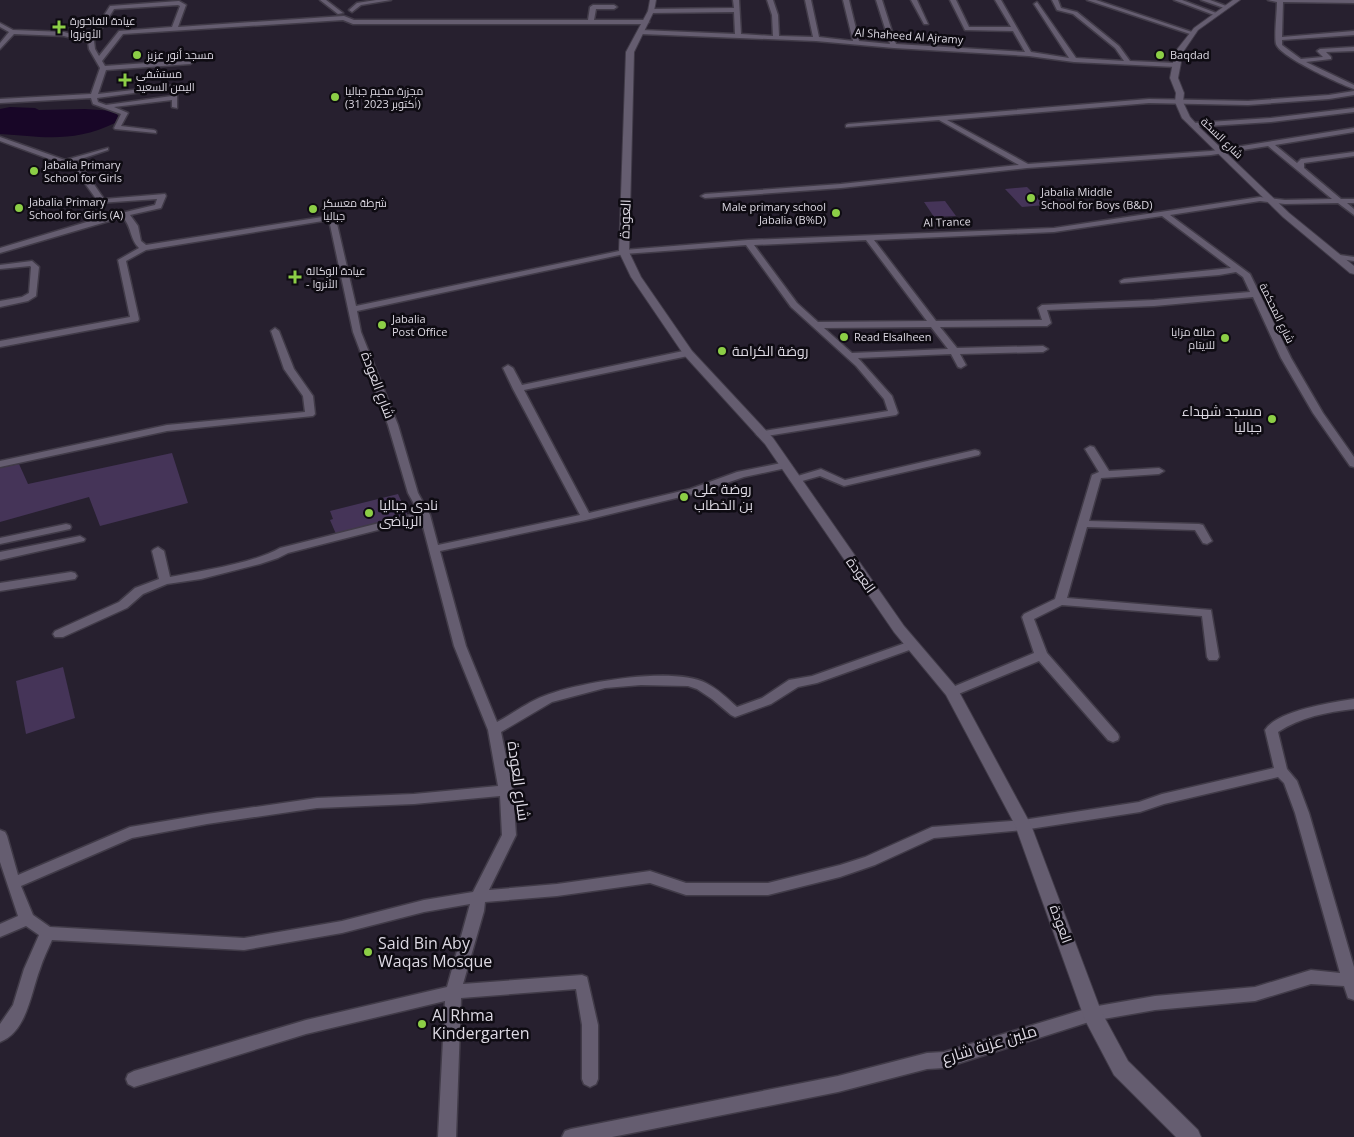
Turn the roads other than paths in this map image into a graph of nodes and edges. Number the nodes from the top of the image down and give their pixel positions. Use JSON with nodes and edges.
{"nodes":[{"id":1,"x":323,"y":0,"type":"edge"},
{"id":2,"x":357,"y":0,"type":"edge"},
{"id":3,"x":388,"y":0,"type":"edge"},
{"id":4,"x":653,"y":0,"type":"edge"},
{"id":5,"x":736,"y":0,"type":"edge"},
{"id":6,"x":770,"y":0,"type":"edge"},
{"id":7,"x":808,"y":0,"type":"edge"},
{"id":8,"x":846,"y":0,"type":"edge"},
{"id":9,"x":879,"y":0,"type":"edge"},
{"id":10,"x":914,"y":0,"type":"edge"},
{"id":11,"x":953,"y":0,"type":"edge"},
{"id":12,"x":998,"y":0,"type":"edge"},
{"id":13,"x":1055,"y":0,"type":"edge"},
{"id":14,"x":1090,"y":0,"type":"edge"},
{"id":15,"x":1177,"y":0,"type":"edge"},
{"id":16,"x":1204,"y":0,"type":"edge"},
{"id":17,"x":1237,"y":0,"type":"edge"},
{"id":18,"x":1271,"y":0,"type":"edge"},
{"id":19,"x":1280,"y":1,"type":"junction"},
{"id":20,"x":1354,"y":1,"type":"edge"},
{"id":21,"x":112,"y":3,"type":"edge"},
{"id":22,"x":1037,"y":4,"type":"dead end"},
{"id":23,"x":614,"y":8,"type":"dead end"},
{"id":24,"x":1226,"y":8,"type":"junction"},
{"id":25,"x":352,"y":10,"type":"junction"},
{"id":26,"x":736,"y":10,"type":"junction"},
{"id":27,"x":652,"y":11,"type":"junction"},
{"id":28,"x":1216,"y":14,"type":"junction"},
{"id":29,"x":342,"y":15,"type":"junction"},
{"id":30,"x":353,"y":22,"type":"junction"},
{"id":31,"x":591,"y":22,"type":"junction"},
{"id":32,"x":646,"y":22,"type":"junction"},
{"id":33,"x":926,"y":23,"type":"dead end"},
{"id":34,"x":0,"y":25,"type":"edge"},
{"id":35,"x":176,"y":28,"type":"junction"},
{"id":36,"x":347,"y":29,"type":"dead end"},
{"id":37,"x":1014,"y":29,"type":"junction"},
{"id":38,"x":12,"y":32,"type":"junction"},
{"id":39,"x":95,"y":32,"type":"junction"},
{"id":40,"x":641,"y":32,"type":"junction"},
{"id":41,"x":1354,"y":33,"type":"edge"},
{"id":42,"x":64,"y":34,"type":"junction"},
{"id":43,"x":1192,"y":34,"type":"junction"},
{"id":44,"x":738,"y":35,"type":"junction"},
{"id":45,"x":776,"y":37,"type":"junction"},
{"id":46,"x":816,"y":39,"type":"junction"},
{"id":47,"x":1278,"y":39,"type":"junction"},
{"id":48,"x":98,"y":40,"type":"dead end"},
{"id":49,"x":106,"y":40,"type":"dead end"},
{"id":50,"x":114,"y":40,"type":"junction"},
{"id":51,"x":90,"y":41,"type":"junction"},
{"id":52,"x":857,"y":43,"type":"junction"},
{"id":53,"x":894,"y":46,"type":"junction"},
{"id":54,"x":0,"y":47,"type":"edge"},
{"id":55,"x":1354,"y":49,"type":"edge"},
{"id":56,"x":1029,"y":54,"type":"junction"},
{"id":57,"x":1074,"y":60,"type":"junction"},
{"id":58,"x":1300,"y":60,"type":"junction"},
{"id":59,"x":99,"y":61,"type":"junction"},
{"id":60,"x":190,"y":62,"type":"dead end"},
{"id":61,"x":1128,"y":62,"type":"junction"},
{"id":62,"x":1176,"y":65,"type":"junction"},
{"id":63,"x":103,"y":68,"type":"junction"},
{"id":64,"x":1354,"y":87,"type":"edge"},
{"id":65,"x":1354,"y":93,"type":"edge"},
{"id":66,"x":94,"y":96,"type":"junction"},
{"id":67,"x":176,"y":98,"type":"junction"},
{"id":68,"x":0,"y":101,"type":"edge"},
{"id":69,"x":1179,"y":102,"type":"junction"},
{"id":70,"x":107,"y":106,"type":"junction"},
{"id":71,"x":175,"y":107,"type":"dead end"},
{"id":72,"x":1354,"y":110,"type":"edge"},
{"id":73,"x":934,"y":118,"type":"dead end"},
{"id":74,"x":942,"y":120,"type":"junction"},
{"id":75,"x":1193,"y":125,"type":"junction"},
{"id":76,"x":848,"y":126,"type":"dead end"},
{"id":77,"x":1354,"y":130,"type":"edge"},
{"id":78,"x":154,"y":132,"type":"dead end"},
{"id":79,"x":0,"y":139,"type":"edge"},
{"id":80,"x":1270,"y":144,"type":"junction"},
{"id":81,"x":106,"y":149,"type":"dead end"},
{"id":82,"x":1219,"y":151,"type":"junction"},
{"id":83,"x":1354,"y":154,"type":"edge"},
{"id":84,"x":65,"y":162,"type":"junction"},
{"id":85,"x":1027,"y":166,"type":"junction"},
{"id":86,"x":1300,"y":169,"type":"junction"},
{"id":87,"x":705,"y":196,"type":"dead end"},
{"id":88,"x":1270,"y":199,"type":"junction"},
{"id":89,"x":1338,"y":201,"type":"junction"},
{"id":90,"x":1354,"y":201,"type":"edge"},
{"id":91,"x":1354,"y":213,"type":"edge"},
{"id":92,"x":125,"y":214,"type":"junction"},
{"id":93,"x":1164,"y":214,"type":"junction"},
{"id":94,"x":868,"y":237,"type":"junction"},
{"id":95,"x":748,"y":242,"type":"junction"},
{"id":96,"x":144,"y":248,"type":"junction"},
{"id":97,"x":0,"y":251,"type":"edge"},
{"id":98,"x":624,"y":252,"type":"junction"},
{"id":99,"x":1336,"y":256,"type":"junction"},
{"id":100,"x":1354,"y":259,"type":"edge"},
{"id":101,"x":0,"y":267,"type":"edge"},
{"id":102,"x":1238,"y":269,"type":"junction"},
{"id":103,"x":1354,"y":271,"type":"edge"},
{"id":104,"x":1124,"y":281,"type":"dead end"},
{"id":105,"x":1256,"y":294,"type":"junction"},
{"id":106,"x":0,"y":304,"type":"edge"},
{"id":107,"x":353,"y":309,"type":"junction"},
{"id":108,"x":935,"y":325,"type":"junction"},
{"id":109,"x":816,"y":326,"type":"junction"},
{"id":110,"x":275,"y":331,"type":"dead end"},
{"id":111,"x":0,"y":344,"type":"edge"},
{"id":112,"x":1043,"y":349,"type":"dead end"},
{"id":113,"x":954,"y":351,"type":"junction"},
{"id":114,"x":688,"y":353,"type":"junction"},
{"id":115,"x":849,"y":356,"type":"junction"},
{"id":116,"x":961,"y":365,"type":"dead end"},
{"id":117,"x":508,"y":368,"type":"dead end"},
{"id":118,"x":518,"y":389,"type":"junction"},
{"id":119,"x":761,"y":434,"type":"junction"},
{"id":120,"x":1090,"y":449,"type":"dead end"},
{"id":121,"x":975,"y":453,"type":"dead end"},
{"id":122,"x":0,"y":464,"type":"edge"},
{"id":123,"x":1354,"y":464,"type":"edge"},
{"id":124,"x":786,"y":465,"type":"junction"},
{"id":125,"x":1159,"y":471,"type":"dead end"},
{"id":126,"x":1106,"y":474,"type":"junction"},
{"id":127,"x":795,"y":480,"type":"junction"},
{"id":128,"x":425,"y":515,"type":"junction"},
{"id":129,"x":586,"y":517,"type":"junction"},
{"id":130,"x":1082,"y":524,"type":"junction"},
{"id":131,"x":66,"y":527,"type":"dead end"},
{"id":132,"x":80,"y":539,"type":"dead end"},
{"id":133,"x":0,"y":541,"type":"edge"},
{"id":134,"x":1207,"y":541,"type":"dead end"},
{"id":135,"x":434,"y":549,"type":"junction"},
{"id":136,"x":158,"y":551,"type":"dead end"},
{"id":137,"x":0,"y":556,"type":"edge"},
{"id":138,"x":71,"y":576,"type":"dead end"},
{"id":139,"x":164,"y":581,"type":"junction"},
{"id":140,"x":0,"y":587,"type":"edge"},
{"id":141,"x":1060,"y":601,"type":"junction"},
{"id":142,"x":60,"y":634,"type":"dead end"},
{"id":143,"x":911,"y":645,"type":"junction"},
{"id":144,"x":1041,"y":655,"type":"junction"},
{"id":145,"x":1213,"y":657,"type":"dead end"},
{"id":146,"x":952,"y":692,"type":"junction"},
{"id":147,"x":1354,"y":704,"type":"edge"},
{"id":148,"x":494,"y":730,"type":"junction"},
{"id":149,"x":1114,"y":737,"type":"dead end"},
{"id":150,"x":1281,"y":771,"type":"junction"},
{"id":151,"x":506,"y":790,"type":"junction"},
{"id":152,"x":1023,"y":825,"type":"junction"},
{"id":153,"x":0,"y":836,"type":"edge"},
{"id":154,"x":13,"y":883,"type":"junction"},
{"id":155,"x":478,"y":897,"type":"junction"},
{"id":156,"x":27,"y":919,"type":"junction"},
{"id":157,"x":0,"y":931,"type":"edge"},
{"id":158,"x":47,"y":933,"type":"junction"},
{"id":159,"x":1352,"y":986,"type":"edge"},
{"id":160,"x":453,"y":992,"type":"junction"},
{"id":161,"x":1092,"y":1014,"type":"junction"},
{"id":162,"x":0,"y":1035,"type":"edge"},
{"id":163,"x":134,"y":1078,"type":"dead end"},
{"id":164,"x":590,"y":1079,"type":"dead end"},
{"id":165,"x":447,"y":1137,"type":"edge"},
{"id":166,"x":571,"y":1137,"type":"edge"},
{"id":167,"x":1191,"y":1137,"type":"edge"}],
"edges":[{"from":1,"to":29,"type":"street"},
{"from":2,"to":25,"type":"street"},
{"from":3,"to":25,"type":"street"},
{"from":4,"to":27,"type":"main road","name":"العودة"},
{"from":5,"to":26,"type":"street"},
{"from":6,"to":45,"type":"street"},
{"from":7,"to":46,"type":"street"},
{"from":8,"to":52,"type":"street"},
{"from":9,"to":53,"type":"street"},
{"from":10,"to":33,"type":"street"},
{"from":11,"to":37,"type":"street"},
{"from":12,"to":37,"type":"street"},
{"from":13,"to":61,"type":"street"},
{"from":14,"to":43,"type":"street"},
{"from":15,"to":28,"type":"street"},
{"from":16,"to":24,"type":"street"},
{"from":17,"to":24,"type":"main road","name":"شارع السكة"},
{"from":18,"to":19,"type":"street"},
{"from":19,"to":20,"type":"street"},
{"from":19,"to":47,"type":"street"},
{"from":21,"to":35,"type":"street"},
{"from":21,"to":39,"type":"street"},
{"from":22,"to":57,"type":"street"},
{"from":23,"to":31,"type":"street"},
{"from":24,"to":28,"type":"main road","name":"شارع السكة"},
{"from":25,"to":29,"type":"street"},
{"from":26,"to":27,"type":"street"},
{"from":26,"to":44,"type":"street"},
{"from":27,"to":32,"type":"main road","name":"العودة"},
{"from":28,"to":43,"type":"main road","name":"شارع السكة"},
{"from":29,"to":30,"type":"street"},
{"from":29,"to":35,"type":"street"},
{"from":30,"to":31,"type":"street"},
{"from":30,"to":36,"type":"street"},
{"from":31,"to":32,"type":"street"},
{"from":32,"to":40,"type":"main road","name":"العودة"},
{"from":34,"to":38,"type":"street"},
{"from":35,"to":50,"type":"street"},
{"from":37,"to":56,"type":"street"},
{"from":38,"to":42,"type":"street"},
{"from":38,"to":54,"type":"street"},
{"from":39,"to":42,"type":"street"},
{"from":39,"to":51,"type":"street"},
{"from":40,"to":44,"type":"street","name":"Al Shaheed Al Ajramy"},
{"from":40,"to":98,"type":"main road","name":"العودة"},
{"from":41,"to":47,"type":"street"},
{"from":42,"to":51,"type":"street"},
{"from":43,"to":62,"type":"main road","name":"شارع السكة"},
{"from":44,"to":45,"type":"street","name":"Al Shaheed Al Ajramy"},
{"from":45,"to":46,"type":"street","name":"Al Shaheed Al Ajramy"},
{"from":46,"to":52,"type":"street","name":"Al Shaheed Al Ajramy"},
{"from":47,"to":58,"type":"street"},
{"from":48,"to":51,"type":"street"},
{"from":49,"to":50,"type":"street"},
{"from":50,"to":59,"type":"street"},
{"from":51,"to":59,"type":"street"},
{"from":52,"to":53,"type":"street","name":"Al Shaheed Al Ajramy"},
{"from":53,"to":56,"type":"street","name":"Al Shaheed Al Ajramy"},
{"from":55,"to":58,"type":"street"},
{"from":56,"to":57,"type":"street","name":"Al Shaheed Al Ajramy"},
{"from":57,"to":61,"type":"street","name":"Al Shaheed Al Ajramy"},
{"from":58,"to":64,"type":"street"},
{"from":59,"to":63,"type":"street"},
{"from":60,"to":63,"type":"street"},
{"from":61,"to":62,"type":"street","name":"Al Shaheed Al Ajramy"},
{"from":62,"to":69,"type":"main road","name":"شارع السكة"},
{"from":63,"to":66,"type":"street"},
{"from":65,"to":69,"type":"street"},
{"from":66,"to":67,"type":"street"},
{"from":66,"to":68,"type":"street"},
{"from":66,"to":70,"type":"street"},
{"from":67,"to":70,"type":"street"},
{"from":67,"to":71,"type":"street"},
{"from":69,"to":74,"type":"street"},
{"from":69,"to":75,"type":"main road","name":"شارع السكة"},
{"from":70,"to":78,"type":"street"},
{"from":72,"to":75,"type":"street"},
{"from":73,"to":74,"type":"street"},
{"from":74,"to":76,"type":"street"},
{"from":74,"to":85,"type":"street"},
{"from":75,"to":82,"type":"main road","name":"شارع السكة"},
{"from":77,"to":80,"type":"street"},
{"from":79,"to":84,"type":"street"},
{"from":80,"to":82,"type":"street"},
{"from":80,"to":86,"type":"street"},
{"from":81,"to":84,"type":"street"},
{"from":82,"to":85,"type":"street"},
{"from":82,"to":88,"type":"main road","name":"شارع السكة"},
{"from":83,"to":86,"type":"street"},
{"from":84,"to":92,"type":"street"},
{"from":85,"to":87,"type":"street"},
{"from":86,"to":89,"type":"street"},
{"from":88,"to":89,"type":"street","name":"Al Trance"},
{"from":88,"to":93,"type":"street","name":"Al Trance"},
{"from":88,"to":99,"type":"main road","name":"شارع السكة"},
{"from":89,"to":90,"type":"street","name":"Al Trance"},
{"from":89,"to":91,"type":"street"},
{"from":92,"to":96,"type":"street"},
{"from":92,"to":97,"type":"street"},
{"from":93,"to":94,"type":"street","name":"Al Trance"},
{"from":93,"to":102,"type":"street","name":"شارع المحكمة"},
{"from":94,"to":95,"type":"street","name":"Al Trance"},
{"from":94,"to":108,"type":"street"},
{"from":95,"to":98,"type":"street","name":"Al Trance"},
{"from":95,"to":109,"type":"street"},
{"from":96,"to":107,"type":"street","name":"شارع العودة"},
{"from":96,"to":111,"type":"street"},
{"from":98,"to":107,"type":"street","name":"Al Trance"},
{"from":98,"to":114,"type":"main road","name":"العودة"},
{"from":99,"to":100,"type":"street"},
{"from":99,"to":103,"type":"main road","name":"شارع السكة"},
{"from":101,"to":106,"type":"street"},
{"from":102,"to":104,"type":"street"},
{"from":102,"to":105,"type":"street","name":"شارع المحكمة"},
{"from":105,"to":108,"type":"street"},
{"from":105,"to":123,"type":"street","name":"شارع المحكمة"},
{"from":107,"to":128,"type":"street","name":"شارع العودة"},
{"from":108,"to":109,"type":"street"},
{"from":108,"to":113,"type":"street"},
{"from":109,"to":115,"type":"street"},
{"from":110,"to":122,"type":"street"},
{"from":112,"to":113,"type":"street"},
{"from":113,"to":115,"type":"street"},
{"from":113,"to":116,"type":"street"},
{"from":114,"to":118,"type":"street"},
{"from":114,"to":119,"type":"main road","name":"العودة"},
{"from":115,"to":119,"type":"street"},
{"from":117,"to":118,"type":"street"},
{"from":118,"to":129,"type":"street"},
{"from":119,"to":124,"type":"main road","name":"العودة"},
{"from":120,"to":126,"type":"street"},
{"from":121,"to":127,"type":"street"},
{"from":124,"to":127,"type":"main road","name":"العودة"},
{"from":124,"to":129,"type":"street"},
{"from":125,"to":126,"type":"street"},
{"from":126,"to":130,"type":"street"},
{"from":127,"to":143,"type":"main road","name":"العودة"},
{"from":128,"to":135,"type":"street","name":"شارع العودة"},
{"from":128,"to":139,"type":"street"},
{"from":129,"to":135,"type":"street"},
{"from":130,"to":134,"type":"street"},
{"from":130,"to":141,"type":"street"},
{"from":131,"to":133,"type":"street"},
{"from":132,"to":137,"type":"street"},
{"from":135,"to":148,"type":"street","name":"شارع العودة"},
{"from":136,"to":139,"type":"street"},
{"from":138,"to":140,"type":"street"},
{"from":139,"to":142,"type":"street"},
{"from":141,"to":144,"type":"street"},
{"from":141,"to":145,"type":"street"},
{"from":143,"to":146,"type":"main road","name":"العودة"},
{"from":143,"to":148,"type":"street"},
{"from":144,"to":146,"type":"street"},
{"from":144,"to":149,"type":"street"},
{"from":146,"to":152,"type":"main road","name":"العودة"},
{"from":147,"to":150,"type":"street"},
{"from":148,"to":151,"type":"street","name":"شارع العودة"},
{"from":150,"to":152,"type":"street"},
{"from":150,"to":159,"type":"street"},
{"from":151,"to":154,"type":"street"},
{"from":151,"to":155,"type":"street","name":"شارع العودة"},
{"from":152,"to":155,"type":"street"},
{"from":152,"to":161,"type":"main road","name":"العودة"},
{"from":153,"to":154,"type":"street"},
{"from":154,"to":156,"type":"street"},
{"from":155,"to":158,"type":"street"},
{"from":155,"to":160,"type":"street","name":"شارع العودة"},
{"from":156,"to":157,"type":"street"},
{"from":156,"to":158,"type":"street"},
{"from":158,"to":162,"type":"street"},
{"from":159,"to":161,"type":"street","name":"ملين عزبة شارع"},
{"from":160,"to":163,"type":"street"},
{"from":160,"to":164,"type":"street"},
{"from":160,"to":165,"type":"street","name":"شارع العودة"},
{"from":161,"to":166,"type":"street","name":"ملين عزبة شارع"},
{"from":161,"to":167,"type":"main road","name":"العودة"}]}
